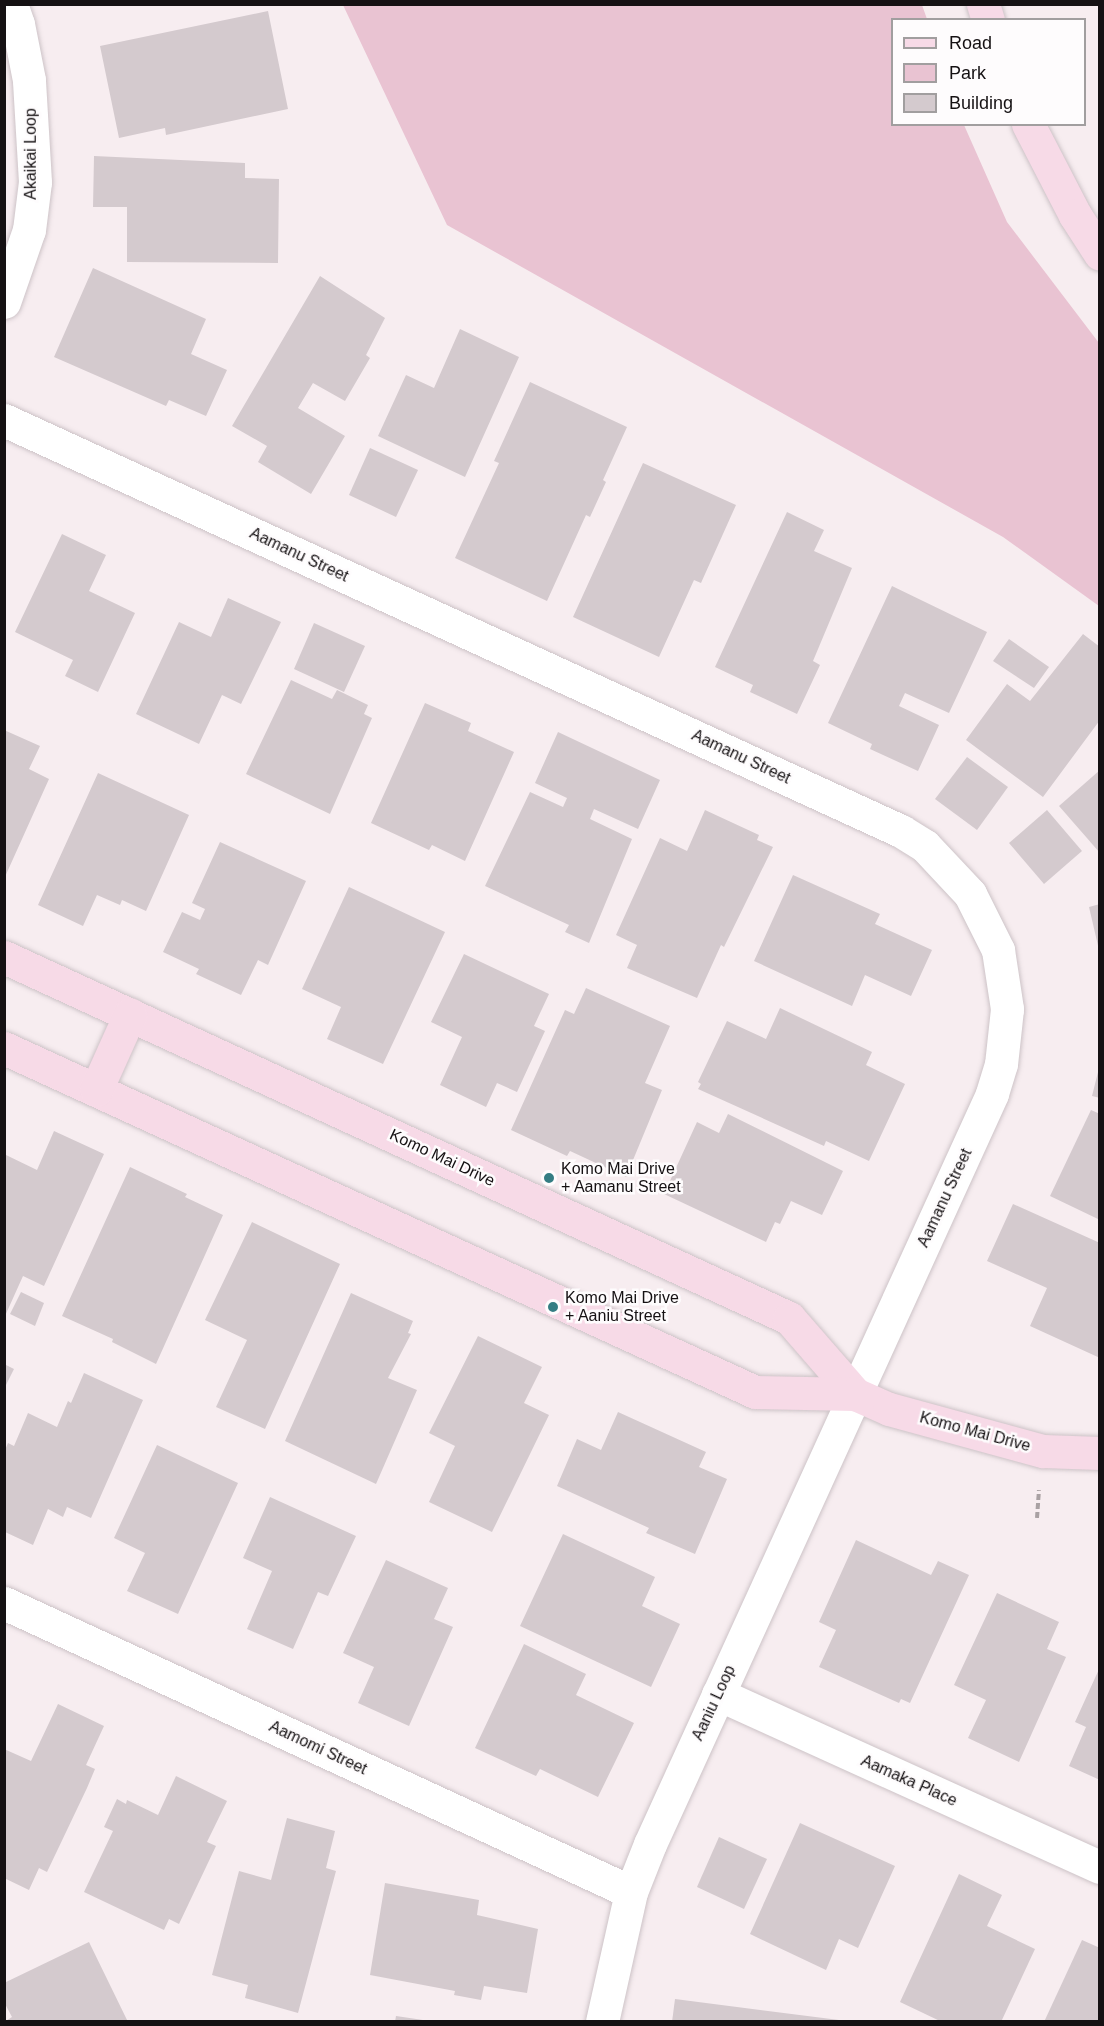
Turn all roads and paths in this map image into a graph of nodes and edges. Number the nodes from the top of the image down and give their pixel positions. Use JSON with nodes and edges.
{"nodes":[{"id":1,"x":11,"y":4,"type":"edge"},
{"id":2,"x":1029,"y":126,"type":"edge"},
{"id":3,"x":1100,"y":254,"type":"edge"},
{"id":4,"x":4,"y":302,"type":"edge"},
{"id":5,"x":4,"y":420,"type":"edge"},
{"id":6,"x":4,"y":957,"type":"edge"},
{"id":7,"x":130,"y":1014,"type":"junction"},
{"id":8,"x":4,"y":1048,"type":"edge"},
{"id":9,"x":96,"y":1090,"type":"junction"},
{"id":10,"x":855,"y":1394,"type":"junction"},
{"id":11,"x":1100,"y":1453,"type":"edge"},
{"id":12,"x":1038,"y":1507,"type":"dead end"},
{"id":13,"x":1037,"y":1518,"type":"dead end"},
{"id":14,"x":4,"y":1603,"type":"edge"},
{"id":15,"x":718,"y":1694,"type":"junction"},
{"id":16,"x":1100,"y":1868,"type":"edge"},
{"id":17,"x":631,"y":1892,"type":"junction"},
{"id":18,"x":602,"y":2022,"type":"edge"}],
"edges":[{"from":1,"to":4,"type":"street","name":"Akaikai Loop"},
{"from":2,"to":3,"type":"main road"},
{"from":5,"to":10,"type":"street","name":"Aamanu Street"},
{"from":6,"to":7,"type":"main road","name":"Komo Mai Drive"},
{"from":7,"to":9,"type":"main road"},
{"from":7,"to":10,"type":"main road","name":"Komo Mai Drive"},
{"from":8,"to":9,"type":"main road","name":"Komo Mai Drive"},
{"from":9,"to":10,"type":"main road","name":"Komo Mai Drive"},
{"from":10,"to":11,"type":"main road","name":"Komo Mai Drive"},
{"from":10,"to":15,"type":"street","name":"Aaniu Loop"},
{"from":12,"to":13,"type":"path"},
{"from":14,"to":17,"type":"street","name":"Aamomi Street"},
{"from":15,"to":16,"type":"street","name":"Aamaka Place"},
{"from":15,"to":17,"type":"street","name":"Aaniu Loop"},
{"from":17,"to":18,"type":"street","name":"Aaniu Loop"}]}
